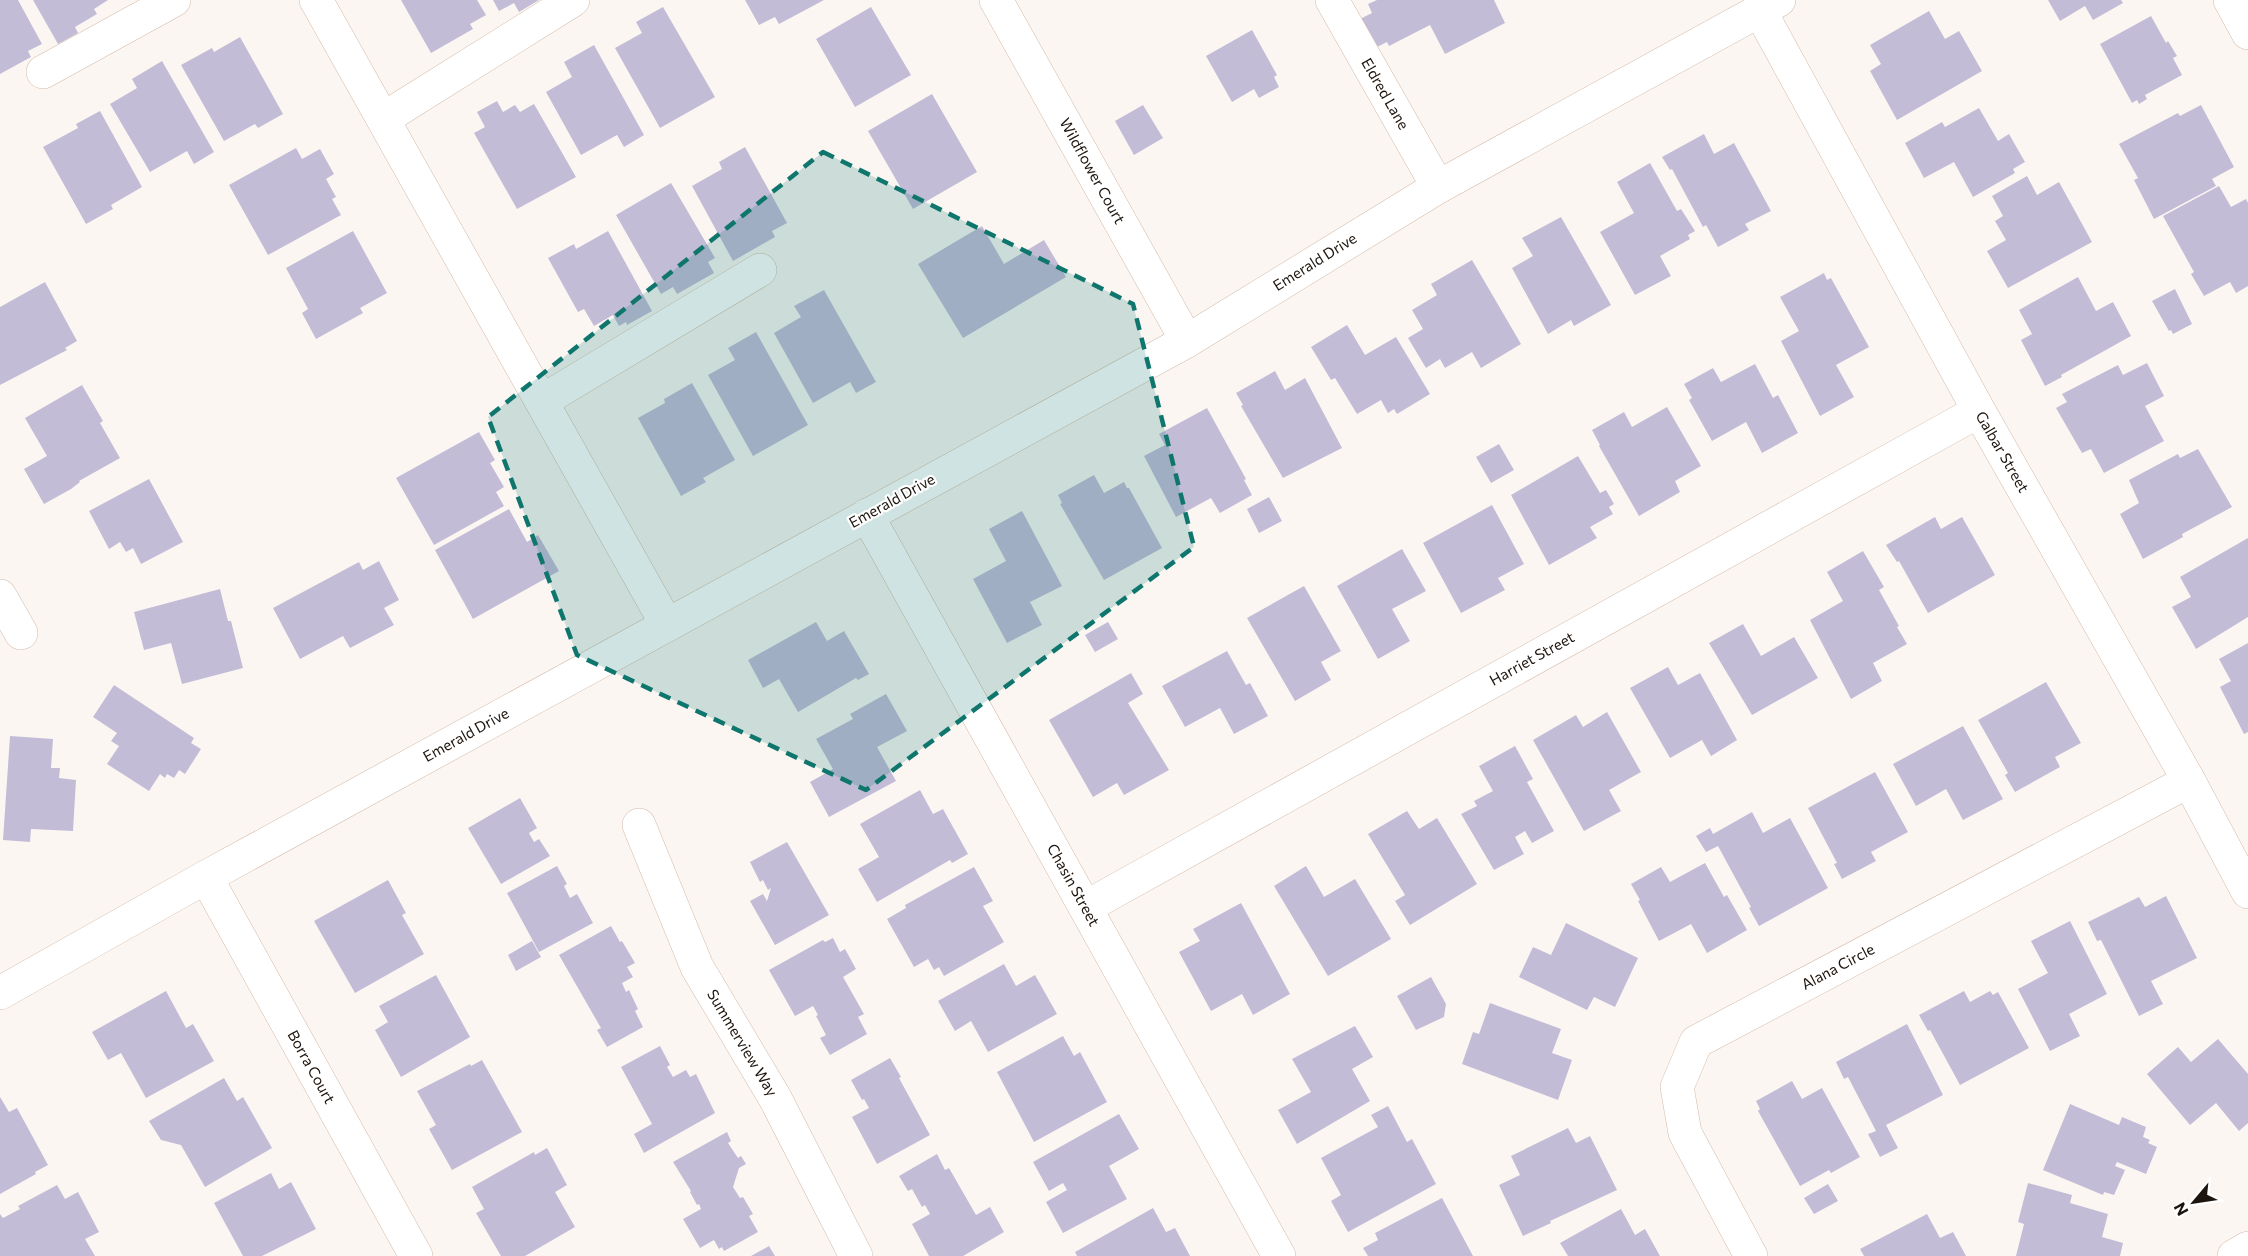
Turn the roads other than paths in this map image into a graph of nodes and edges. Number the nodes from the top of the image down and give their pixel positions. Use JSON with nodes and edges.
{"nodes":[{"id":1,"x":174,"y":0,"type":"edge"},
{"id":2,"x":316,"y":0,"type":"edge"},
{"id":3,"x":573,"y":0,"type":"edge"},
{"id":4,"x":996,"y":0,"type":"edge"},
{"id":5,"x":1332,"y":0,"type":"edge"},
{"id":6,"x":2230,"y":0,"type":"edge"},
{"id":7,"x":1769,"y":5,"type":"edge"},
{"id":8,"x":2248,"y":33,"type":"edge"},
{"id":9,"x":43,"y":72,"type":"dead end"},
{"id":10,"x":383,"y":119,"type":"junction"},
{"id":11,"x":1438,"y":187,"type":"junction"},
{"id":12,"x":760,"y":270,"type":"dead end"},
{"id":13,"x":1187,"y":342,"type":"junction"},
{"id":14,"x":542,"y":401,"type":"junction"},
{"id":15,"x":1979,"y":411,"type":"junction"},
{"id":16,"x":867,"y":515,"type":"junction"},
{"id":17,"x":0,"y":596,"type":"edge"},
{"id":18,"x":668,"y":625,"type":"junction"},
{"id":19,"x":21,"y":633,"type":"dead end"},
{"id":20,"x":2189,"y":781,"type":"junction"},
{"id":21,"x":639,"y":825,"type":"dead end"},
{"id":22,"x":206,"y":877,"type":"junction"},
{"id":23,"x":2248,"y":892,"type":"edge"},
{"id":24,"x":1086,"y":907,"type":"junction"},
{"id":25,"x":0,"y":993,"type":"edge"},
{"id":26,"x":2248,"y":1248,"type":"edge"},
{"id":27,"x":416,"y":1256,"type":"edge"},
{"id":28,"x":856,"y":1256,"type":"edge"},
{"id":29,"x":1279,"y":1256,"type":"edge"},
{"id":30,"x":1751,"y":1256,"type":"edge"},
{"id":31,"x":2234,"y":1256,"type":"edge"}],
"edges":[{"from":1,"to":9,"type":"street"},
{"from":2,"to":10,"type":"street"},
{"from":3,"to":10,"type":"street"},
{"from":4,"to":13,"type":"street","name":"Wildflower Court"},
{"from":5,"to":11,"type":"street","name":"Eldred Lane"},
{"from":6,"to":8,"type":"street"},
{"from":7,"to":11,"type":"street","name":"Emerald Drive"},
{"from":7,"to":15,"type":"street","name":"Galbar Street"},
{"from":10,"to":14,"type":"street"},
{"from":11,"to":13,"type":"street","name":"Emerald Drive"},
{"from":12,"to":14,"type":"street"},
{"from":13,"to":16,"type":"street","name":"Emerald Drive"},
{"from":14,"to":18,"type":"street"},
{"from":15,"to":20,"type":"street","name":"Galbar Street"},
{"from":15,"to":24,"type":"street","name":"Harriet Street"},
{"from":16,"to":18,"type":"street","name":"Emerald Drive"},
{"from":16,"to":24,"type":"street","name":"Chasin Street"},
{"from":17,"to":19,"type":"street"},
{"from":18,"to":22,"type":"street","name":"Emerald Drive"},
{"from":20,"to":23,"type":"street","name":"Galbar Street"},
{"from":20,"to":30,"type":"street","name":"Alana Circle"},
{"from":21,"to":28,"type":"street","name":"Summerview Way"},
{"from":22,"to":25,"type":"street","name":"Emerald Drive"},
{"from":22,"to":27,"type":"street","name":"Borra Court"},
{"from":24,"to":29,"type":"street","name":"Chasin Street"},
{"from":26,"to":31,"type":"street"}]}
